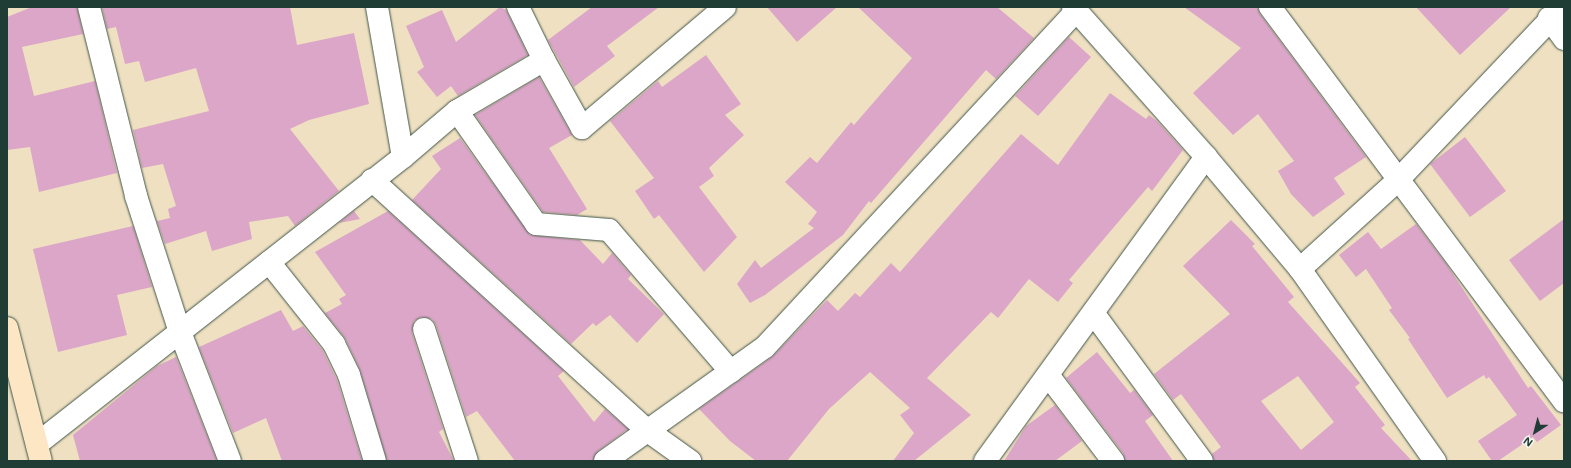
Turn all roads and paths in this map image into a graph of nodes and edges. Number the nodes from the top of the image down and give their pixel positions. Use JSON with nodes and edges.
{"nodes":[{"id":1,"x":89,"y":7,"type":"edge"},
{"id":2,"x":377,"y":7,"type":"edge"},
{"id":3,"x":518,"y":7,"type":"edge"},
{"id":4,"x":725,"y":7,"type":"edge"},
{"id":5,"x":1270,"y":7,"type":"edge"},
{"id":6,"x":1075,"y":9,"type":"edge"},
{"id":7,"x":1555,"y":13,"type":"edge"},
{"id":8,"x":1564,"y":39,"type":"edge"},
{"id":9,"x":544,"y":60,"type":"junction"},
{"id":10,"x":457,"y":111,"type":"junction"},
{"id":11,"x":403,"y":157,"type":"junction"},
{"id":12,"x":1206,"y":157,"type":"junction"},
{"id":13,"x":372,"y":180,"type":"junction"},
{"id":14,"x":1398,"y":180,"type":"junction"},
{"id":15,"x":269,"y":262,"type":"junction"},
{"id":16,"x":1300,"y":269,"type":"junction"},
{"id":17,"x":1094,"y":314,"type":"junction"},
{"id":18,"x":7,"y":328,"type":"edge"},
{"id":19,"x":424,"y":329,"type":"dead end"},
{"id":20,"x":180,"y":332,"type":"junction"},
{"id":21,"x":731,"y":372,"type":"junction"},
{"id":22,"x":1048,"y":376,"type":"junction"},
{"id":23,"x":1564,"y":402,"type":"edge"},
{"id":24,"x":648,"y":430,"type":"junction"},
{"id":25,"x":39,"y":452,"type":"edge"},
{"id":26,"x":230,"y":461,"type":"edge"},
{"id":27,"x":375,"y":461,"type":"edge"},
{"id":28,"x":467,"y":461,"type":"edge"},
{"id":29,"x":605,"y":461,"type":"edge"},
{"id":30,"x":690,"y":461,"type":"edge"},
{"id":31,"x":985,"y":461,"type":"edge"},
{"id":32,"x":1114,"y":461,"type":"edge"},
{"id":33,"x":1202,"y":461,"type":"edge"},
{"id":34,"x":1435,"y":461,"type":"edge"}],
"edges":[{"from":1,"to":20,"type":"street"},
{"from":2,"to":11,"type":"street"},
{"from":3,"to":9,"type":"street"},
{"from":4,"to":9,"type":"street"},
{"from":5,"to":14,"type":"street"},
{"from":6,"to":12,"type":"street"},
{"from":6,"to":21,"type":"street"},
{"from":7,"to":8,"type":"street"},
{"from":7,"to":14,"type":"street"},
{"from":9,"to":10,"type":"street"},
{"from":10,"to":11,"type":"street"},
{"from":10,"to":21,"type":"street"},
{"from":11,"to":13,"type":"street"},
{"from":12,"to":16,"type":"street"},
{"from":12,"to":17,"type":"street"},
{"from":13,"to":15,"type":"street"},
{"from":13,"to":24,"type":"street"},
{"from":14,"to":16,"type":"street"},
{"from":14,"to":23,"type":"street"},
{"from":15,"to":20,"type":"street"},
{"from":15,"to":27,"type":"street"},
{"from":16,"to":34,"type":"street"},
{"from":17,"to":22,"type":"street"},
{"from":17,"to":33,"type":"street"},
{"from":18,"to":25,"type":"street"},
{"from":19,"to":28,"type":"street"},
{"from":20,"to":25,"type":"street"},
{"from":20,"to":26,"type":"street"},
{"from":21,"to":24,"type":"street"},
{"from":22,"to":31,"type":"street"},
{"from":22,"to":32,"type":"street"},
{"from":24,"to":29,"type":"street"},
{"from":24,"to":30,"type":"street"}]}
